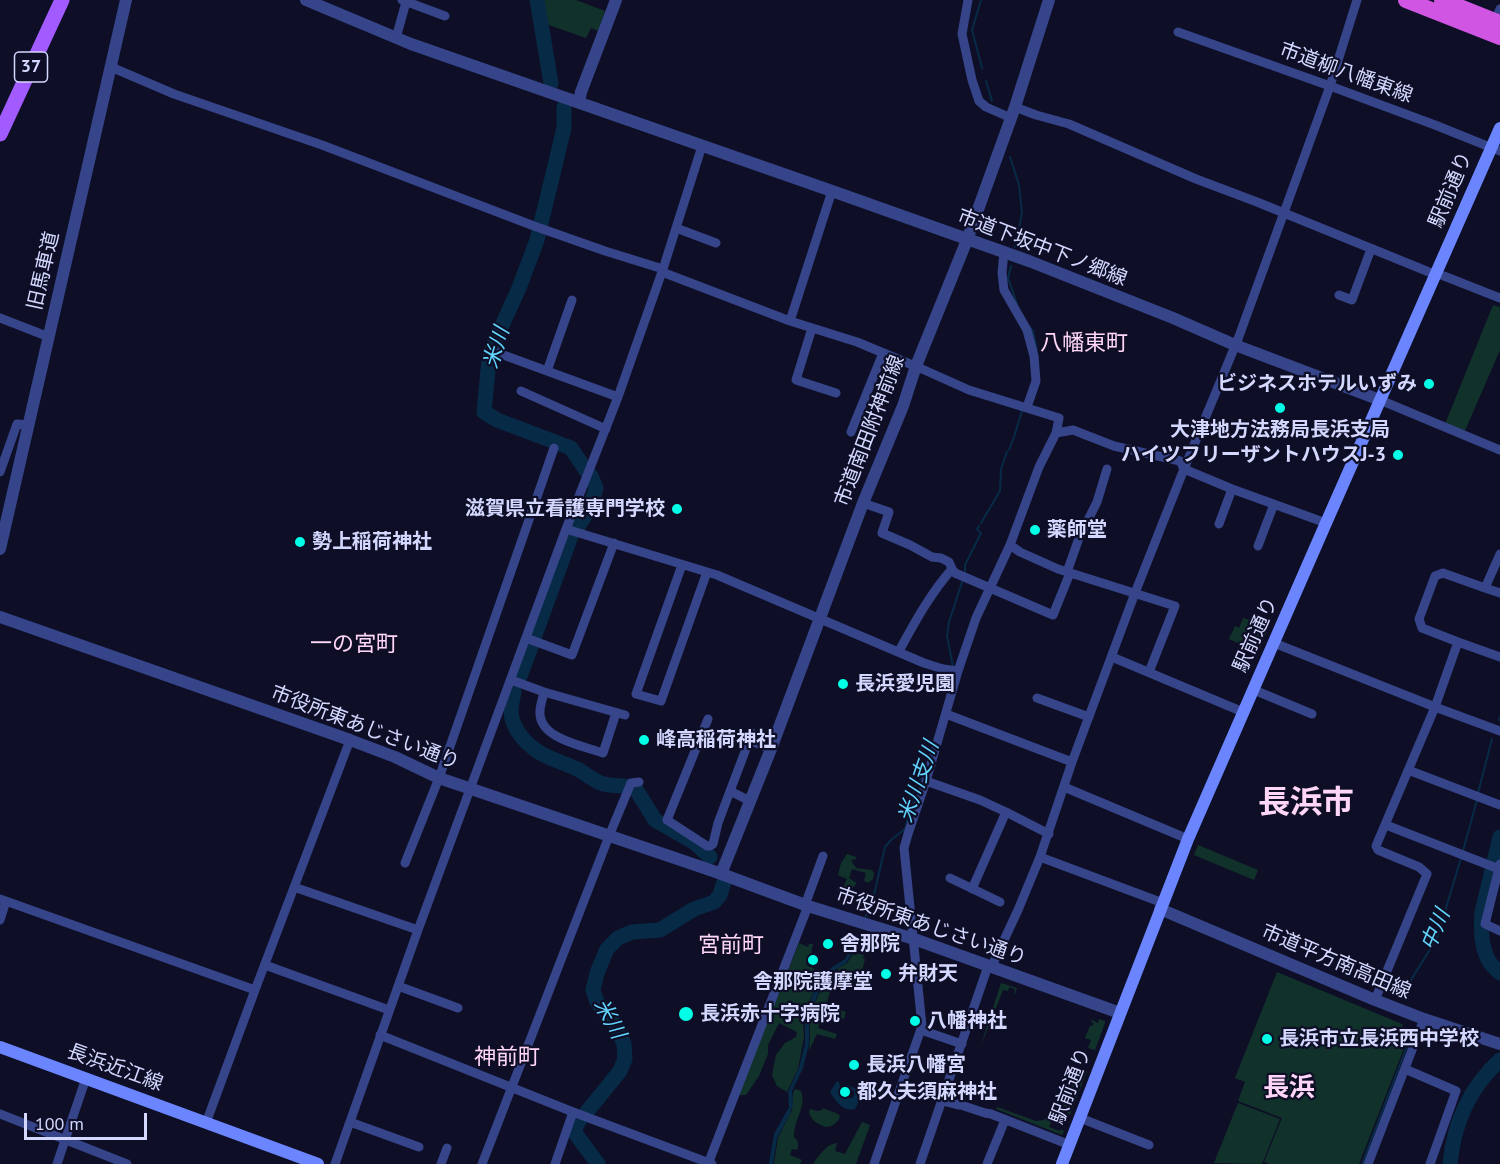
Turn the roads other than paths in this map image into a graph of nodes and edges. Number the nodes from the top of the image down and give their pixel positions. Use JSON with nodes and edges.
{"nodes":[{"id":1,"x":62,"y":0,"type":"edge"},
{"id":2,"x":126,"y":0,"type":"edge"},
{"id":3,"x":306,"y":0,"type":"edge"},
{"id":4,"x":616,"y":0,"type":"edge"},
{"id":5,"x":968,"y":0,"type":"edge"},
{"id":6,"x":1050,"y":0,"type":"edge"},
{"id":7,"x":1357,"y":0,"type":"edge"},
{"id":8,"x":1406,"y":0,"type":"edge"},
{"id":9,"x":1442,"y":0,"type":"edge"},
{"id":10,"x":404,"y":1,"type":"edge"},
{"id":11,"x":446,"y":16,"type":"dead end"},
{"id":12,"x":1499,"y":22,"type":"edge"},
{"id":13,"x":1178,"y":32,"type":"dead end"},
{"id":14,"x":396,"y":38,"type":"junction"},
{"id":15,"x":111,"y":67,"type":"junction"},
{"id":16,"x":1330,"y":86,"type":"junction"},
{"id":17,"x":579,"y":102,"type":"junction"},
{"id":18,"x":1013,"y":112,"type":"junction"},
{"id":19,"x":1500,"y":128,"type":"edge"},
{"id":20,"x":0,"y":134,"type":"edge"},
{"id":21,"x":702,"y":147,"type":"junction"},
{"id":22,"x":1496,"y":149,"type":"edge"},
{"id":23,"x":832,"y":191,"type":"junction"},
{"id":24,"x":1283,"y":213,"type":"junction"},
{"id":25,"x":676,"y":228,"type":"junction"},
{"id":26,"x":967,"y":240,"type":"junction"},
{"id":27,"x":716,"y":243,"type":"dead end"},
{"id":28,"x":1371,"y":249,"type":"junction"},
{"id":29,"x":1004,"y":252,"type":"junction"},
{"id":30,"x":663,"y":270,"type":"junction"},
{"id":31,"x":1436,"y":275,"type":"junction"},
{"id":32,"x":1339,"y":295,"type":"dead end"},
{"id":33,"x":1500,"y":297,"type":"edge"},
{"id":34,"x":572,"y":300,"type":"dead end"},
{"id":35,"x":0,"y":318,"type":"edge"},
{"id":36,"x":790,"y":321,"type":"junction"},
{"id":37,"x":812,"y":328,"type":"junction"},
{"id":38,"x":49,"y":337,"type":"junction"},
{"id":39,"x":1235,"y":345,"type":"junction"},
{"id":40,"x":498,"y":353,"type":"dead end"},
{"id":41,"x":883,"y":353,"type":"junction"},
{"id":42,"x":916,"y":366,"type":"junction"},
{"id":43,"x":547,"y":371,"type":"junction"},
{"id":44,"x":521,"y":391,"type":"dead end"},
{"id":45,"x":836,"y":393,"type":"dead end"},
{"id":46,"x":618,"y":397,"type":"junction"},
{"id":47,"x":1380,"y":400,"type":"junction"},
{"id":48,"x":1027,"y":407,"type":"junction"},
{"id":49,"x":29,"y":425,"type":"junction"},
{"id":50,"x":606,"y":429,"type":"junction"},
{"id":51,"x":851,"y":432,"type":"dead end"},
{"id":52,"x":1056,"y":433,"type":"junction"},
{"id":53,"x":554,"y":448,"type":"dead end"},
{"id":54,"x":1500,"y":450,"type":"edge"},
{"id":55,"x":1107,"y":469,"type":"dead end"},
{"id":56,"x":1184,"y":469,"type":"junction"},
{"id":57,"x":0,"y":472,"type":"edge"},
{"id":58,"x":1232,"y":489,"type":"junction"},
{"id":59,"x":863,"y":503,"type":"junction"},
{"id":60,"x":1274,"y":504,"type":"junction"},
{"id":61,"x":1326,"y":523,"type":"junction"},
{"id":62,"x":1219,"y":524,"type":"dead end"},
{"id":63,"x":566,"y":529,"type":"junction"},
{"id":64,"x":614,"y":543,"type":"junction"},
{"id":65,"x":1010,"y":545,"type":"junction"},
{"id":66,"x":1258,"y":546,"type":"dead end"},
{"id":67,"x":0,"y":549,"type":"edge"},
{"id":68,"x":1500,"y":554,"type":"edge"},
{"id":69,"x":682,"y":565,"type":"junction"},
{"id":70,"x":952,"y":569,"type":"junction"},
{"id":71,"x":707,"y":572,"type":"junction"},
{"id":72,"x":1069,"y":572,"type":"junction"},
{"id":73,"x":990,"y":588,"type":"junction"},
{"id":74,"x":1485,"y":588,"type":"junction"},
{"id":75,"x":1135,"y":593,"type":"junction"},
{"id":76,"x":1500,"y":593,"type":"edge"},
{"id":77,"x":0,"y":617,"type":"edge"},
{"id":78,"x":819,"y":618,"type":"junction"},
{"id":79,"x":526,"y":638,"type":"junction"},
{"id":80,"x":1458,"y":642,"type":"junction"},
{"id":81,"x":1274,"y":643,"type":"junction"},
{"id":82,"x":899,"y":651,"type":"junction"},
{"id":83,"x":1112,"y":657,"type":"junction"},
{"id":84,"x":1500,"y":657,"type":"edge"},
{"id":85,"x":958,"y":671,"type":"junction"},
{"id":86,"x":1149,"y":672,"type":"junction"},
{"id":87,"x":511,"y":680,"type":"junction"},
{"id":88,"x":1254,"y":690,"type":"junction"},
{"id":89,"x":544,"y":692,"type":"junction"},
{"id":90,"x":1037,"y":698,"type":"dead end"},
{"id":91,"x":1435,"y":707,"type":"junction"},
{"id":92,"x":1243,"y":712,"type":"junction"},
{"id":93,"x":946,"y":714,"type":"junction"},
{"id":94,"x":1312,"y":714,"type":"dead end"},
{"id":95,"x":1089,"y":717,"type":"junction"},
{"id":96,"x":708,"y":719,"type":"dead end"},
{"id":97,"x":1500,"y":731,"type":"edge"},
{"id":98,"x":350,"y":740,"type":"junction"},
{"id":99,"x":771,"y":749,"type":"junction"},
{"id":100,"x":1072,"y":762,"type":"junction"},
{"id":101,"x":1408,"y":770,"type":"junction"},
{"id":102,"x":439,"y":778,"type":"junction"},
{"id":103,"x":926,"y":781,"type":"junction"},
{"id":104,"x":633,"y":786,"type":"dead end"},
{"id":105,"x":1064,"y":787,"type":"junction"},
{"id":106,"x":471,"y":789,"type":"junction"},
{"id":107,"x":730,"y":791,"type":"junction"},
{"id":108,"x":750,"y":801,"type":"junction"},
{"id":109,"x":1500,"y":805,"type":"edge"},
{"id":110,"x":1006,"y":812,"type":"junction"},
{"id":111,"x":1386,"y":825,"type":"junction"},
{"id":112,"x":1049,"y":834,"type":"junction"},
{"id":113,"x":609,"y":836,"type":"junction"},
{"id":114,"x":1188,"y":839,"type":"junction"},
{"id":115,"x":823,"y":856,"type":"dead end"},
{"id":116,"x":1040,"y":857,"type":"junction"},
{"id":117,"x":405,"y":863,"type":"dead end"},
{"id":118,"x":1496,"y":866,"type":"edge"},
{"id":119,"x":724,"y":869,"type":"junction"},
{"id":120,"x":950,"y":878,"type":"dead end"},
{"id":121,"x":294,"y":887,"type":"junction"},
{"id":122,"x":972,"y":888,"type":"junction"},
{"id":123,"x":3,"y":899,"type":"edge"},
{"id":124,"x":1000,"y":902,"type":"dead end"},
{"id":125,"x":807,"y":905,"type":"junction"},
{"id":126,"x":1162,"y":906,"type":"junction"},
{"id":127,"x":0,"y":920,"type":"edge"},
{"id":128,"x":418,"y":930,"type":"junction"},
{"id":129,"x":1500,"y":931,"type":"edge"},
{"id":130,"x":914,"y":939,"type":"junction"},
{"id":131,"x":265,"y":965,"type":"junction"},
{"id":132,"x":989,"y":967,"type":"junction"},
{"id":133,"x":399,"y":986,"type":"junction"},
{"id":134,"x":255,"y":990,"type":"junction"},
{"id":135,"x":1375,"y":1000,"type":"junction"},
{"id":136,"x":458,"y":1008,"type":"dead end"},
{"id":137,"x":389,"y":1010,"type":"junction"},
{"id":138,"x":1120,"y":1013,"type":"junction"},
{"id":139,"x":1424,"y":1019,"type":"junction"},
{"id":140,"x":921,"y":1030,"type":"junction"},
{"id":141,"x":380,"y":1035,"type":"junction"},
{"id":142,"x":962,"y":1044,"type":"junction"},
{"id":143,"x":1500,"y":1044,"type":"edge"},
{"id":144,"x":0,"y":1047,"type":"edge"},
{"id":145,"x":1406,"y":1069,"type":"junction"},
{"id":146,"x":86,"y":1078,"type":"junction"},
{"id":147,"x":513,"y":1088,"type":"junction"},
{"id":148,"x":943,"y":1101,"type":"junction"},
{"id":149,"x":573,"y":1112,"type":"junction"},
{"id":150,"x":0,"y":1114,"type":"edge"},
{"id":151,"x":1080,"y":1118,"type":"junction"},
{"id":152,"x":1005,"y":1120,"type":"junction"},
{"id":153,"x":350,"y":1122,"type":"junction"},
{"id":154,"x":206,"y":1123,"type":"junction"},
{"id":155,"x":66,"y":1140,"type":"junction"},
{"id":156,"x":1070,"y":1144,"type":"junction"},
{"id":157,"x":1149,"y":1145,"type":"dead end"},
{"id":158,"x":419,"y":1148,"type":"dead end"},
{"id":159,"x":447,"y":1148,"type":"dead end"},
{"id":160,"x":57,"y":1164,"type":"edge"},
{"id":161,"x":127,"y":1164,"type":"edge"},
{"id":162,"x":318,"y":1164,"type":"edge"},
{"id":163,"x":335,"y":1164,"type":"edge"},
{"id":164,"x":441,"y":1164,"type":"edge"},
{"id":165,"x":482,"y":1164,"type":"edge"},
{"id":166,"x":555,"y":1164,"type":"edge"},
{"id":167,"x":709,"y":1164,"type":"edge"},
{"id":168,"x":874,"y":1164,"type":"edge"},
{"id":169,"x":920,"y":1164,"type":"edge"},
{"id":170,"x":987,"y":1164,"type":"edge"},
{"id":171,"x":1062,"y":1164,"type":"edge"},
{"id":172,"x":1368,"y":1164,"type":"edge"},
{"id":173,"x":1430,"y":1164,"type":"edge"}],
"edges":[{"from":1,"to":20,"type":"main road","number":"37"},
{"from":2,"to":15,"type":"street","name":"旧馬車道"},
{"from":3,"to":14,"type":"street"},
{"from":4,"to":17,"type":"street"},
{"from":5,"to":18,"type":"street"},
{"from":6,"to":18,"type":"street","name":"市道南田附神前線"},
{"from":7,"to":16,"type":"street"},
{"from":8,"to":12,"type":"highway"},
{"from":9,"to":12,"type":"highway"},
{"from":10,"to":11,"type":"street"},
{"from":10,"to":14,"type":"street"},
{"from":13,"to":16,"type":"street","name":"市道柳八幡東線"},
{"from":14,"to":17,"type":"street","name":"市道下坂中下ノ郷線"},
{"from":15,"to":30,"type":"street"},
{"from":15,"to":38,"type":"street","name":"旧馬車道"},
{"from":16,"to":22,"type":"street","name":"市道柳八幡東線"},
{"from":16,"to":24,"type":"street"},
{"from":17,"to":21,"type":"street","name":"市道下坂中下ノ郷線"},
{"from":18,"to":24,"type":"street"},
{"from":18,"to":26,"type":"street","name":"市道南田附神前線"},
{"from":19,"to":22,"type":"main road","name":"駅前通り"},
{"from":21,"to":23,"type":"street","name":"市道下坂中下ノ郷線"},
{"from":21,"to":25,"type":"street"},
{"from":22,"to":31,"type":"main road","name":"駅前通り"},
{"from":23,"to":26,"type":"street","name":"市道下坂中下ノ郷線"},
{"from":23,"to":36,"type":"street"},
{"from":24,"to":28,"type":"street"},
{"from":24,"to":39,"type":"street"},
{"from":25,"to":27,"type":"street"},
{"from":25,"to":30,"type":"street"},
{"from":26,"to":29,"type":"street","name":"市道下坂中下ノ郷線"},
{"from":26,"to":42,"type":"street","name":"市道南田附神前線"},
{"from":28,"to":31,"type":"street"},
{"from":28,"to":32,"type":"street"},
{"from":29,"to":39,"type":"street","name":"市道下坂中下ノ郷線"},
{"from":29,"to":48,"type":"street"},
{"from":30,"to":36,"type":"street"},
{"from":30,"to":46,"type":"street"},
{"from":31,"to":33,"type":"street"},
{"from":31,"to":47,"type":"main road","name":"駅前通り"},
{"from":34,"to":43,"type":"street"},
{"from":35,"to":38,"type":"street"},
{"from":36,"to":37,"type":"street"},
{"from":37,"to":41,"type":"street"},
{"from":37,"to":45,"type":"street"},
{"from":38,"to":49,"type":"street","name":"旧馬車道"},
{"from":39,"to":47,"type":"street","name":"市道下坂中下ノ郷線"},
{"from":39,"to":56,"type":"street"},
{"from":40,"to":43,"type":"street"},
{"from":41,"to":42,"type":"street"},
{"from":41,"to":51,"type":"street"},
{"from":42,"to":48,"type":"street"},
{"from":42,"to":59,"type":"street","name":"市道南田附神前線"},
{"from":43,"to":46,"type":"street"},
{"from":44,"to":50,"type":"street"},
{"from":46,"to":50,"type":"street"},
{"from":47,"to":54,"type":"street","name":"市道下坂中下ノ郷線"},
{"from":47,"to":61,"type":"main road","name":"駅前通り"},
{"from":48,"to":52,"type":"street"},
{"from":49,"to":57,"type":"street"},
{"from":49,"to":67,"type":"street","name":"旧馬車道"},
{"from":50,"to":63,"type":"street"},
{"from":52,"to":56,"type":"street"},
{"from":52,"to":65,"type":"street"},
{"from":53,"to":102,"type":"street"},
{"from":55,"to":72,"type":"street"},
{"from":56,"to":58,"type":"street"},
{"from":56,"to":75,"type":"street"},
{"from":58,"to":60,"type":"street"},
{"from":58,"to":62,"type":"street"},
{"from":59,"to":70,"type":"street"},
{"from":59,"to":78,"type":"street","name":"市道南田附神前線"},
{"from":60,"to":61,"type":"street"},
{"from":60,"to":66,"type":"street"},
{"from":61,"to":81,"type":"main road","name":"駅前通り"},
{"from":63,"to":64,"type":"street"},
{"from":63,"to":79,"type":"street"},
{"from":64,"to":69,"type":"street"},
{"from":64,"to":79,"type":"street"},
{"from":65,"to":72,"type":"street"},
{"from":65,"to":73,"type":"street"},
{"from":68,"to":74,"type":"street"},
{"from":69,"to":71,"type":"street"},
{"from":69,"to":71,"type":"street"},
{"from":70,"to":73,"type":"street"},
{"from":70,"to":82,"type":"street"},
{"from":71,"to":78,"type":"street"},
{"from":72,"to":73,"type":"street"},
{"from":72,"to":75,"type":"street"},
{"from":73,"to":85,"type":"street"},
{"from":74,"to":76,"type":"street"},
{"from":74,"to":80,"type":"street"},
{"from":75,"to":83,"type":"street"},
{"from":75,"to":86,"type":"street"},
{"from":77,"to":98,"type":"street","name":"市役所東あじさい通り"},
{"from":78,"to":82,"type":"street"},
{"from":78,"to":99,"type":"street","name":"市道南田附神前線"},
{"from":79,"to":87,"type":"street"},
{"from":80,"to":84,"type":"street"},
{"from":80,"to":91,"type":"street"},
{"from":81,"to":88,"type":"main road","name":"駅前通り"},
{"from":81,"to":91,"type":"street"},
{"from":82,"to":85,"type":"street"},
{"from":83,"to":86,"type":"street"},
{"from":83,"to":95,"type":"street"},
{"from":85,"to":93,"type":"street"},
{"from":86,"to":92,"type":"street"},
{"from":87,"to":89,"type":"street"},
{"from":87,"to":106,"type":"street"},
{"from":88,"to":92,"type":"main road","name":"駅前通り"},
{"from":88,"to":94,"type":"street"},
{"from":89,"to":89,"type":"street"},
{"from":90,"to":95,"type":"street"},
{"from":91,"to":97,"type":"street"},
{"from":91,"to":101,"type":"street"},
{"from":92,"to":114,"type":"main road","name":"駅前通り"},
{"from":93,"to":100,"type":"street"},
{"from":93,"to":103,"type":"street"},
{"from":95,"to":100,"type":"street"},
{"from":96,"to":107,"type":"street"},
{"from":98,"to":102,"type":"street","name":"市役所東あじさい通り"},
{"from":98,"to":121,"type":"street"},
{"from":99,"to":107,"type":"street"},
{"from":99,"to":108,"type":"street","name":"市道南田附神前線"},
{"from":100,"to":105,"type":"street"},
{"from":101,"to":109,"type":"street"},
{"from":101,"to":111,"type":"street"},
{"from":102,"to":106,"type":"street","name":"市役所東あじさい通り"},
{"from":102,"to":117,"type":"street"},
{"from":103,"to":110,"type":"street"},
{"from":103,"to":130,"type":"street"},
{"from":104,"to":113,"type":"street"},
{"from":105,"to":112,"type":"street"},
{"from":105,"to":114,"type":"street"},
{"from":106,"to":113,"type":"street","name":"市役所東あじさい通り"},
{"from":106,"to":128,"type":"street"},
{"from":107,"to":108,"type":"street"},
{"from":108,"to":119,"type":"street","name":"市道南田附神前線"},
{"from":110,"to":112,"type":"street"},
{"from":110,"to":122,"type":"street"},
{"from":111,"to":118,"type":"street"},
{"from":111,"to":135,"type":"street"},
{"from":112,"to":116,"type":"street"},
{"from":113,"to":119,"type":"street","name":"市役所東あじさい通り"},
{"from":113,"to":147,"type":"street"},
{"from":114,"to":126,"type":"main road","name":"駅前通り"},
{"from":115,"to":125,"type":"street"},
{"from":116,"to":126,"type":"street"},
{"from":116,"to":132,"type":"street"},
{"from":118,"to":129,"type":"street"},
{"from":119,"to":125,"type":"street","name":"市役所東あじさい通り"},
{"from":119,"to":125,"type":"street"},
{"from":120,"to":122,"type":"street"},
{"from":121,"to":128,"type":"street"},
{"from":121,"to":131,"type":"street"},
{"from":122,"to":124,"type":"street"},
{"from":123,"to":127,"type":"street"},
{"from":123,"to":134,"type":"street"},
{"from":125,"to":130,"type":"street","name":"市役所東あじさい通り"},
{"from":125,"to":167,"type":"street"},
{"from":126,"to":135,"type":"street","name":"市道平方南高田線"},
{"from":126,"to":138,"type":"main road","name":"駅前通り"},
{"from":128,"to":133,"type":"street"},
{"from":130,"to":132,"type":"street","name":"市役所東あじさい通り"},
{"from":130,"to":140,"type":"street"},
{"from":131,"to":134,"type":"street"},
{"from":131,"to":137,"type":"street"},
{"from":132,"to":138,"type":"street","name":"市役所東あじさい通り"},
{"from":132,"to":142,"type":"street"},
{"from":133,"to":136,"type":"street"},
{"from":133,"to":137,"type":"street"},
{"from":134,"to":154,"type":"street"},
{"from":135,"to":139,"type":"street","name":"市道平方南高田線"},
{"from":137,"to":141,"type":"street"},
{"from":138,"to":151,"type":"main road","name":"駅前通り"},
{"from":139,"to":143,"type":"street","name":"市道平方南高田線"},
{"from":139,"to":145,"type":"street"},
{"from":140,"to":142,"type":"street"},
{"from":140,"to":168,"type":"street"},
{"from":141,"to":147,"type":"street"},
{"from":141,"to":153,"type":"street"},
{"from":142,"to":148,"type":"street"},
{"from":144,"to":146,"type":"main road","name":"長浜近江線"},
{"from":145,"to":172,"type":"street"},
{"from":145,"to":173,"type":"street"},
{"from":146,"to":154,"type":"main road","name":"長浜近江線"},
{"from":146,"to":155,"type":"street"},
{"from":147,"to":149,"type":"street"},
{"from":147,"to":165,"type":"street"},
{"from":148,"to":152,"type":"street"},
{"from":148,"to":169,"type":"street"},
{"from":149,"to":166,"type":"street"},
{"from":149,"to":167,"type":"street"},
{"from":150,"to":155,"type":"street"},
{"from":151,"to":156,"type":"main road","name":"駅前通り"},
{"from":151,"to":157,"type":"street"},
{"from":152,"to":156,"type":"street"},
{"from":152,"to":170,"type":"street"},
{"from":153,"to":158,"type":"street"},
{"from":153,"to":163,"type":"street"},
{"from":154,"to":162,"type":"main road","name":"長浜近江線"},
{"from":155,"to":160,"type":"street"},
{"from":155,"to":161,"type":"street"},
{"from":156,"to":171,"type":"main road","name":"駅前通り"},
{"from":159,"to":164,"type":"street"}]}
